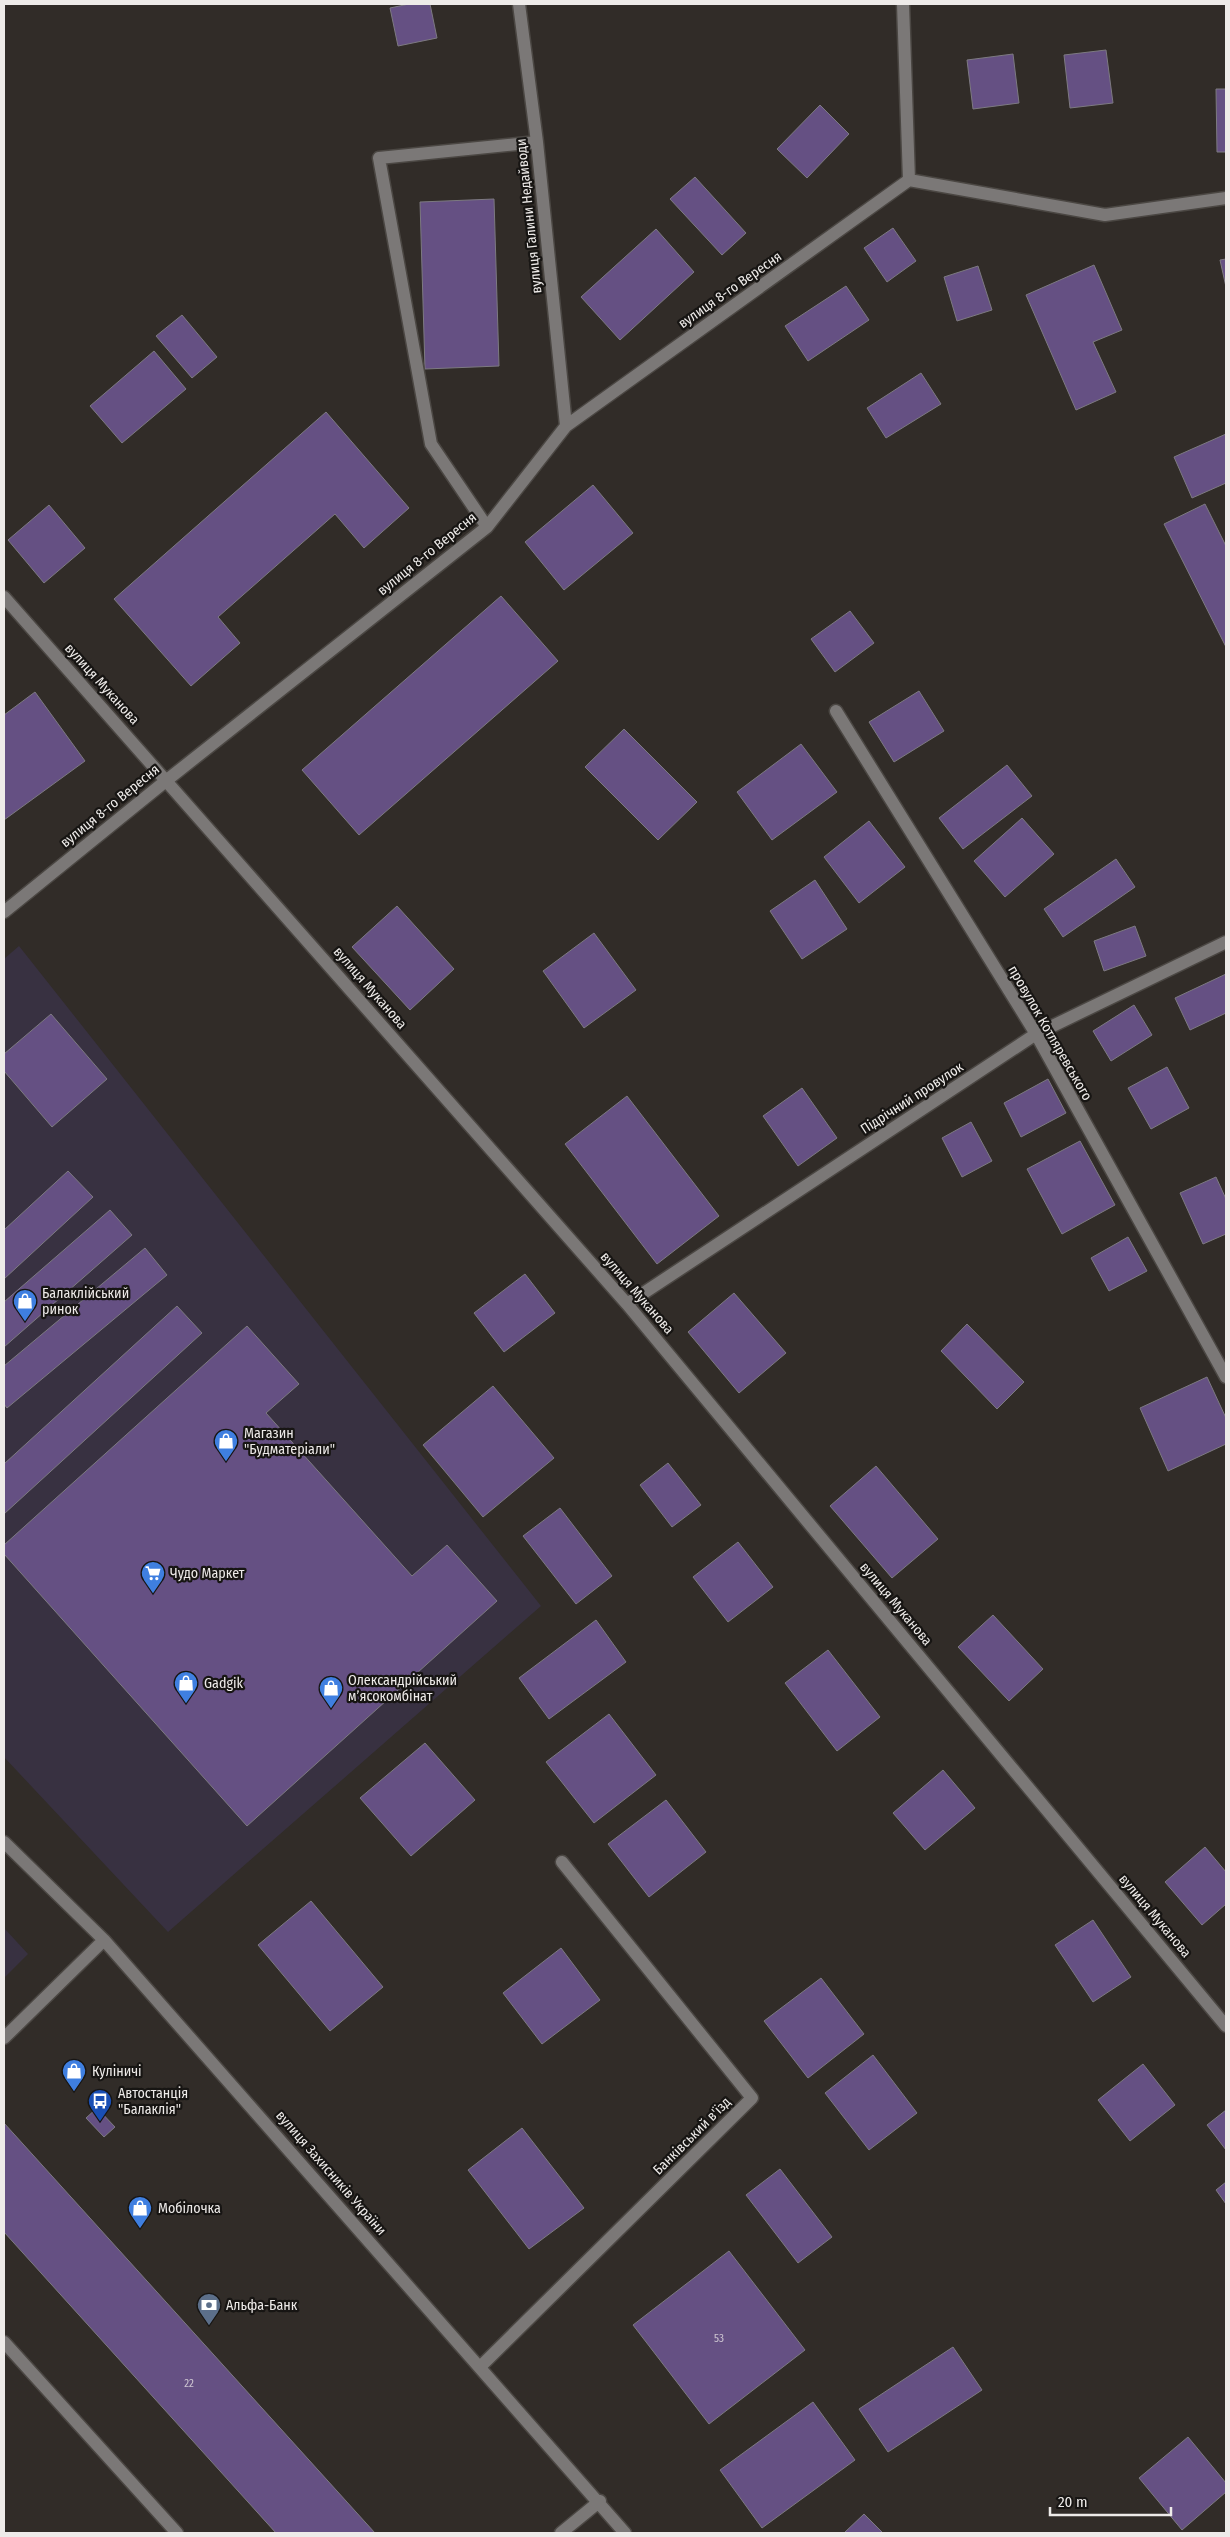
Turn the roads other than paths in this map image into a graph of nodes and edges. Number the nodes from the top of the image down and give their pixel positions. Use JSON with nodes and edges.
{"nodes":[{"id":1,"x":518,"y":4,"type":"edge"},
{"id":2,"x":903,"y":4,"type":"edge"},
{"id":3,"x":537,"y":142,"type":"junction"},
{"id":4,"x":909,"y":180,"type":"junction"},
{"id":5,"x":1226,"y":198,"type":"edge"},
{"id":6,"x":566,"y":426,"type":"junction"},
{"id":7,"x":487,"y":527,"type":"junction"},
{"id":8,"x":4,"y":597,"type":"edge"},
{"id":9,"x":836,"y":712,"type":"dead end"},
{"id":10,"x":167,"y":780,"type":"junction"},
{"id":11,"x":4,"y":912,"type":"edge"},
{"id":12,"x":1226,"y":942,"type":"edge"},
{"id":13,"x":1036,"y":1034,"type":"junction"},
{"id":14,"x":627,"y":1304,"type":"junction"},
{"id":15,"x":1226,"y":1377,"type":"edge"},
{"id":16,"x":4,"y":1842,"type":"edge"},
{"id":17,"x":562,"y":1862,"type":"dead end"},
{"id":18,"x":104,"y":1940,"type":"junction"},
{"id":19,"x":1226,"y":2026,"type":"edge"},
{"id":20,"x":4,"y":2038,"type":"edge"},
{"id":21,"x":4,"y":2342,"type":"edge"},
{"id":22,"x":481,"y":2366,"type":"junction"},
{"id":23,"x":600,"y":2501,"type":"junction"},
{"id":24,"x":177,"y":2533,"type":"edge"},
{"id":25,"x":561,"y":2533,"type":"edge"},
{"id":26,"x":625,"y":2533,"type":"edge"}],
"edges":[{"from":1,"to":3,"type":"street","name":"вулиця Галини Недайводи"},
{"from":2,"to":4,"type":"street"},
{"from":3,"to":6,"type":"street","name":"вулиця Галини Недайводи"},
{"from":3,"to":7,"type":"street"},
{"from":4,"to":5,"type":"street"},
{"from":4,"to":6,"type":"street","name":"вулиця 8-го Вересня"},
{"from":6,"to":7,"type":"street","name":"вулиця 8-го Вересня"},
{"from":7,"to":10,"type":"street","name":"вулиця 8-го Вересня"},
{"from":8,"to":10,"type":"street","name":"вулиця Муканова"},
{"from":9,"to":13,"type":"street","name":"провулок Котляревського"},
{"from":10,"to":11,"type":"street","name":"вулиця 8-го Вересня"},
{"from":10,"to":14,"type":"street","name":"вулиця Муканова"},
{"from":12,"to":13,"type":"street","name":"Підрічний провулок"},
{"from":13,"to":14,"type":"street","name":"Підрічний провулок"},
{"from":13,"to":15,"type":"street","name":"провулок Котляревського"},
{"from":14,"to":19,"type":"street","name":"вулиця Муканова"},
{"from":16,"to":18,"type":"street","name":"вулиця Захисників України"},
{"from":17,"to":22,"type":"street","name":"Банківський в'їзд"},
{"from":18,"to":20,"type":"street"},
{"from":18,"to":22,"type":"street","name":"вулиця Захисників України"},
{"from":21,"to":24,"type":"street"},
{"from":22,"to":23,"type":"street","name":"вулиця Захисників України"},
{"from":23,"to":25,"type":"street"},
{"from":23,"to":26,"type":"street","name":"вулиця Захисників України"}]}
